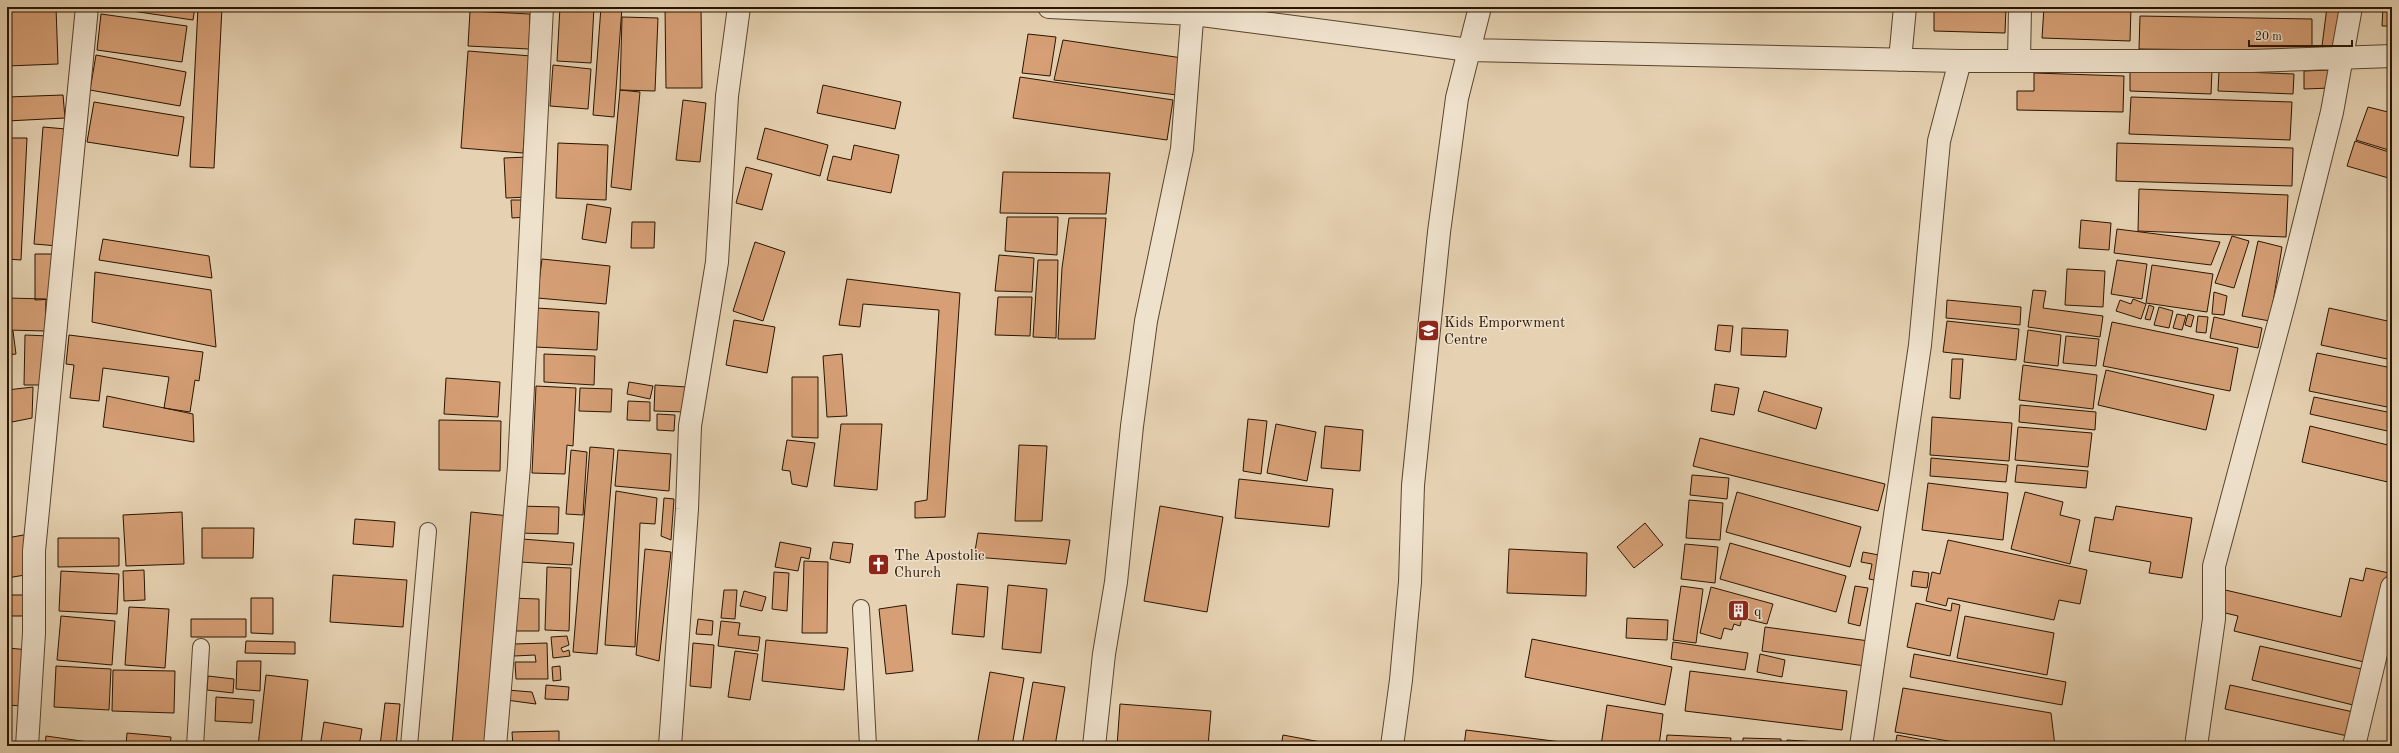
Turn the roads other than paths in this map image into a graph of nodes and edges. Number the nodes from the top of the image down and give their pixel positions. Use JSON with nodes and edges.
{"nodes":[{"id":1,"x":86,"y":7,"type":"edge"},
{"id":2,"x":542,"y":7,"type":"edge"},
{"id":3,"x":739,"y":7,"type":"edge"},
{"id":4,"x":1048,"y":7,"type":"edge"},
{"id":5,"x":1480,"y":7,"type":"edge"},
{"id":6,"x":1906,"y":7,"type":"edge"},
{"id":7,"x":2020,"y":7,"type":"edge"},
{"id":8,"x":2351,"y":7,"type":"edge"},
{"id":9,"x":1193,"y":10,"type":"edge"},
{"id":10,"x":1469,"y":50,"type":"junction"},
{"id":11,"x":2392,"y":56,"type":"edge"},
{"id":12,"x":2342,"y":58,"type":"junction"},
{"id":13,"x":1900,"y":60,"type":"junction"},
{"id":14,"x":1960,"y":61,"type":"junction"},
{"id":15,"x":2019,"y":61,"type":"junction"},
{"id":16,"x":428,"y":531,"type":"dead end"},
{"id":17,"x":2392,"y":587,"type":"edge"},
{"id":18,"x":861,"y":608,"type":"dead end"},
{"id":19,"x":201,"y":647,"type":"dead end"},
{"id":20,"x":27,"y":746,"type":"edge"},
{"id":21,"x":195,"y":746,"type":"edge"},
{"id":22,"x":409,"y":746,"type":"edge"},
{"id":23,"x":495,"y":746,"type":"edge"},
{"id":24,"x":670,"y":746,"type":"edge"},
{"id":25,"x":868,"y":746,"type":"edge"},
{"id":26,"x":1094,"y":746,"type":"edge"},
{"id":27,"x":1392,"y":746,"type":"edge"},
{"id":28,"x":1861,"y":746,"type":"edge"},
{"id":29,"x":2196,"y":746,"type":"edge"},
{"id":30,"x":2354,"y":746,"type":"edge"}],
"edges":[{"from":1,"to":20,"type":"street"},
{"from":2,"to":23,"type":"street"},
{"from":3,"to":24,"type":"street"},
{"from":4,"to":9,"type":"street"},
{"from":5,"to":10,"type":"street"},
{"from":6,"to":13,"type":"street"},
{"from":7,"to":15,"type":"street"},
{"from":8,"to":12,"type":"street"},
{"from":9,"to":10,"type":"street"},
{"from":9,"to":26,"type":"street"},
{"from":10,"to":13,"type":"street"},
{"from":10,"to":27,"type":"street"},
{"from":11,"to":12,"type":"street"},
{"from":12,"to":15,"type":"street"},
{"from":12,"to":29,"type":"street"},
{"from":13,"to":14,"type":"street"},
{"from":14,"to":15,"type":"street"},
{"from":14,"to":28,"type":"street"},
{"from":16,"to":22,"type":"lane"},
{"from":17,"to":30,"type":"street"},
{"from":18,"to":25,"type":"lane"},
{"from":19,"to":21,"type":"lane"}]}
